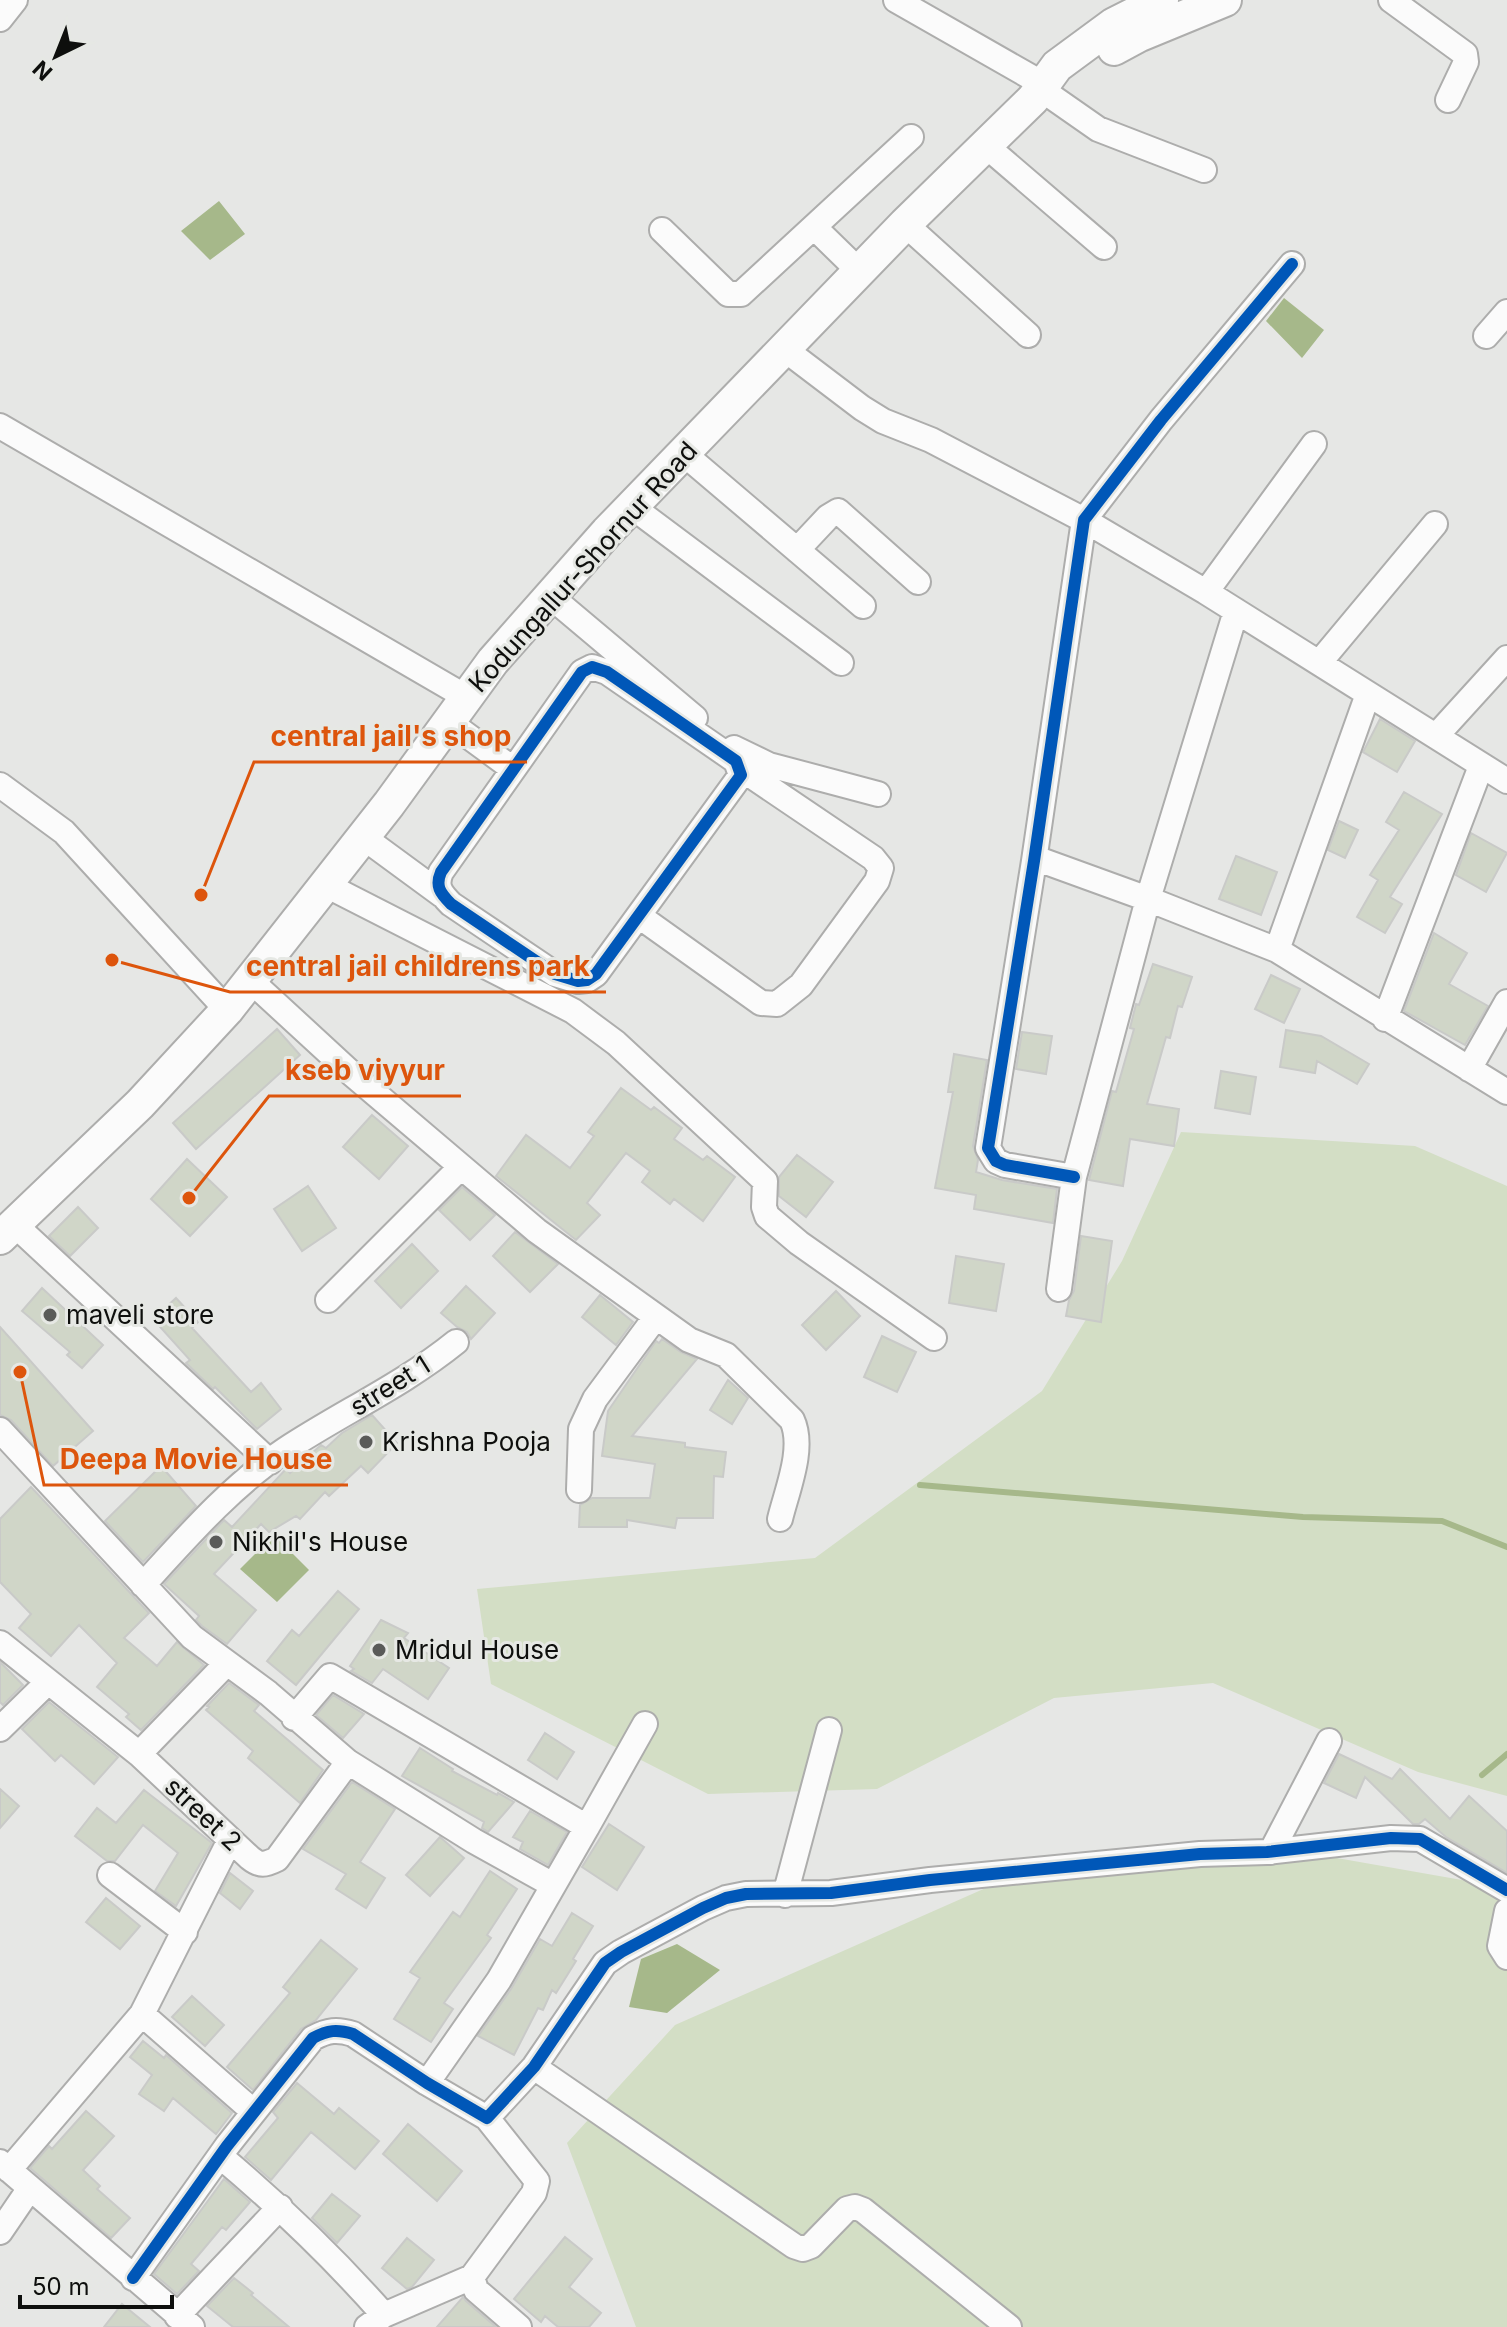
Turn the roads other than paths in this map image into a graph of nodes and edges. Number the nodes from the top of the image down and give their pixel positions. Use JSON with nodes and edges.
{"nodes":[{"id":1,"x":15,"y":0,"type":"edge"},
{"id":2,"x":896,"y":0,"type":"edge"},
{"id":3,"x":1162,"y":0,"type":"edge"},
{"id":4,"x":1225,"y":0,"type":"edge"},
{"id":5,"x":1391,"y":0,"type":"edge"},
{"id":6,"x":1128,"y":17,"type":"edge"},
{"id":7,"x":0,"y":19,"type":"edge"},
{"id":8,"x":1040,"y":92,"type":"junction"},
{"id":9,"x":1448,"y":100,"type":"dead end"},
{"id":10,"x":911,"y":137,"type":"dead end"},
{"id":11,"x":985,"y":145,"type":"junction"},
{"id":12,"x":1204,"y":170,"type":"dead end"},
{"id":13,"x":905,"y":224,"type":"junction"},
{"id":14,"x":814,"y":227,"type":"junction"},
{"id":15,"x":662,"y":230,"type":"dead end"},
{"id":16,"x":1104,"y":247,"type":"dead end"},
{"id":17,"x":1292,"y":264,"type":"dead end"},
{"id":18,"x":859,"y":271,"type":"junction"},
{"id":19,"x":1507,"y":312,"type":"edge"},
{"id":20,"x":1028,"y":335,"type":"dead end"},
{"id":21,"x":1486,"y":336,"type":"dead end"},
{"id":22,"x":783,"y":348,"type":"junction"},
{"id":23,"x":0,"y":426,"type":"edge"},
{"id":24,"x":1314,"y":444,"type":"dead end"},
{"id":25,"x":683,"y":453,"type":"junction"},
{"id":26,"x":631,"y":506,"type":"junction"},
{"id":27,"x":1084,"y":520,"type":"junction"},
{"id":28,"x":1435,"y":524,"type":"dead end"},
{"id":29,"x":797,"y":550,"type":"junction"},
{"id":30,"x":918,"y":582,"type":"dead end"},
{"id":31,"x":1206,"y":592,"type":"junction"},
{"id":32,"x":550,"y":596,"type":"junction"},
{"id":33,"x":863,"y":606,"type":"dead end"},
{"id":34,"x":1236,"y":611,"type":"junction"},
{"id":35,"x":1507,"y":658,"type":"edge"},
{"id":36,"x":841,"y":663,"type":"dead end"},
{"id":37,"x":1319,"y":663,"type":"junction"},
{"id":38,"x":1368,"y":694,"type":"junction"},
{"id":39,"x":458,"y":710,"type":"junction"},
{"id":40,"x":1436,"y":736,"type":"junction"},
{"id":41,"x":1481,"y":766,"type":"junction"},
{"id":42,"x":740,"y":768,"type":"junction"},
{"id":43,"x":513,"y":769,"type":"junction"},
{"id":44,"x":1507,"y":781,"type":"edge"},
{"id":45,"x":0,"y":785,"type":"edge"},
{"id":46,"x":878,"y":794,"type":"dead end"},
{"id":47,"x":363,"y":837,"type":"junction"},
{"id":48,"x":1035,"y":858,"type":"junction"},
{"id":49,"x":326,"y":885,"type":"junction"},
{"id":50,"x":442,"y":895,"type":"junction"},
{"id":51,"x":1148,"y":899,"type":"junction"},
{"id":52,"x":639,"y":916,"type":"junction"},
{"id":53,"x":1277,"y":950,"type":"junction"},
{"id":54,"x":250,"y":980,"type":"junction"},
{"id":55,"x":1507,"y":1002,"type":"edge"},
{"id":56,"x":227,"y":1010,"type":"junction"},
{"id":57,"x":1385,"y":1019,"type":"junction"},
{"id":58,"x":1469,"y":1069,"type":"junction"},
{"id":59,"x":1507,"y":1092,"type":"edge"},
{"id":60,"x":461,"y":1167,"type":"junction"},
{"id":61,"x":1074,"y":1177,"type":"junction"},
{"id":62,"x":7,"y":1231,"type":"edge"},
{"id":63,"x":1059,"y":1289,"type":"dead end"},
{"id":64,"x":328,"y":1300,"type":"dead end"},
{"id":65,"x":655,"y":1318,"type":"junction"},
{"id":66,"x":934,"y":1338,"type":"dead end"},
{"id":67,"x":456,"y":1342,"type":"dead end"},
{"id":68,"x":0,"y":1430,"type":"edge"},
{"id":69,"x":270,"y":1462,"type":"junction"},
{"id":70,"x":579,"y":1490,"type":"dead end"},
{"id":71,"x":780,"y":1519,"type":"dead end"},
{"id":72,"x":143,"y":1585,"type":"junction"},
{"id":73,"x":0,"y":1643,"type":"edge"},
{"id":74,"x":227,"y":1663,"type":"junction"},
{"id":75,"x":47,"y":1683,"type":"junction"},
{"id":76,"x":294,"y":1718,"type":"junction"},
{"id":77,"x":645,"y":1724,"type":"dead end"},
{"id":78,"x":0,"y":1729,"type":"edge"},
{"id":79,"x":829,"y":1730,"type":"dead end"},
{"id":80,"x":1329,"y":1741,"type":"dead end"},
{"id":81,"x":139,"y":1754,"type":"junction"},
{"id":82,"x":348,"y":1762,"type":"junction"},
{"id":83,"x":587,"y":1827,"type":"junction"},
{"id":84,"x":230,"y":1840,"type":"junction"},
{"id":85,"x":1271,"y":1852,"type":"junction"},
{"id":86,"x":110,"y":1875,"type":"dead end"},
{"id":87,"x":553,"y":1885,"type":"junction"},
{"id":88,"x":1507,"y":1890,"type":"edge"},
{"id":89,"x":785,"y":1895,"type":"junction"},
{"id":90,"x":1507,"y":1911,"type":"edge"},
{"id":91,"x":185,"y":1932,"type":"junction"},
{"id":92,"x":1507,"y":1957,"type":"edge"},
{"id":93,"x":142,"y":2014,"type":"junction"},
{"id":94,"x":534,"y":2067,"type":"junction"},
{"id":95,"x":427,"y":2083,"type":"junction"},
{"id":96,"x":254,"y":2112,"type":"junction"},
{"id":97,"x":487,"y":2118,"type":"junction"},
{"id":98,"x":220,"y":2156,"type":"junction"},
{"id":99,"x":4,"y":2166,"type":"edge"},
{"id":100,"x":30,"y":2188,"type":"junction"},
{"id":101,"x":280,"y":2207,"type":"junction"},
{"id":102,"x":0,"y":2232,"type":"edge"},
{"id":103,"x":472,"y":2277,"type":"junction"},
{"id":104,"x":133,"y":2278,"type":"junction"},
{"id":105,"x":173,"y":2320,"type":"edge"},
{"id":106,"x":376,"y":2321,"type":"edge"},
{"id":107,"x":519,"y":2327,"type":"edge"},
{"id":108,"x":1009,"y":2327,"type":"edge"}],
"edges":[{"from":1,"to":7,"type":"street"},
{"from":2,"to":8,"type":"street"},
{"from":3,"to":6,"type":"main road"},
{"from":4,"to":6,"type":"main road"},
{"from":5,"to":9,"type":"street"},
{"from":6,"to":8,"type":"main road","name":"Kodungallur-Shornur Road"},
{"from":8,"to":11,"type":"main road","name":"Kodungallur-Shornur Road"},
{"from":8,"to":12,"type":"street"},
{"from":10,"to":14,"type":"street"},
{"from":11,"to":13,"type":"main road","name":"Kodungallur-Shornur Road"},
{"from":11,"to":16,"type":"street"},
{"from":13,"to":18,"type":"main road","name":"Kodungallur-Shornur Road"},
{"from":13,"to":20,"type":"street"},
{"from":14,"to":15,"type":"street"},
{"from":14,"to":18,"type":"street"},
{"from":17,"to":27,"type":"street"},
{"from":18,"to":22,"type":"main road","name":"Kodungallur-Shornur Road"},
{"from":19,"to":21,"type":"street"},
{"from":22,"to":25,"type":"main road","name":"Kodungallur-Shornur Road"},
{"from":22,"to":27,"type":"street"},
{"from":23,"to":39,"type":"street"},
{"from":24,"to":31,"type":"street"},
{"from":25,"to":26,"type":"main road","name":"Kodungallur-Shornur Road"},
{"from":25,"to":29,"type":"street"},
{"from":26,"to":32,"type":"main road","name":"Kodungallur-Shornur Road"},
{"from":26,"to":36,"type":"street"},
{"from":27,"to":31,"type":"street"},
{"from":27,"to":48,"type":"street"},
{"from":28,"to":37,"type":"street"},
{"from":29,"to":30,"type":"street"},
{"from":29,"to":33,"type":"street"},
{"from":31,"to":34,"type":"street"},
{"from":32,"to":39,"type":"main road","name":"Kodungallur-Shornur Road"},
{"from":32,"to":46,"type":"street"},
{"from":34,"to":37,"type":"street"},
{"from":34,"to":51,"type":"street"},
{"from":35,"to":40,"type":"street"},
{"from":37,"to":38,"type":"street"},
{"from":38,"to":40,"type":"street"},
{"from":38,"to":53,"type":"street"},
{"from":39,"to":43,"type":"street"},
{"from":39,"to":47,"type":"main road","name":"Kodungallur-Shornur Road"},
{"from":40,"to":41,"type":"street"},
{"from":41,"to":44,"type":"street"},
{"from":41,"to":57,"type":"street"},
{"from":42,"to":43,"type":"street"},
{"from":42,"to":52,"type":"street"},
{"from":42,"to":52,"type":"street"},
{"from":43,"to":50,"type":"street"},
{"from":45,"to":56,"type":"street"},
{"from":47,"to":49,"type":"main road","name":"Kodungallur-Shornur Road"},
{"from":47,"to":50,"type":"street"},
{"from":48,"to":51,"type":"street"},
{"from":48,"to":61,"type":"street"},
{"from":49,"to":54,"type":"main road","name":"Kodungallur-Shornur Road"},
{"from":49,"to":66,"type":"street"},
{"from":50,"to":52,"type":"street"},
{"from":51,"to":53,"type":"street"},
{"from":51,"to":61,"type":"street"},
{"from":53,"to":57,"type":"street"},
{"from":54,"to":56,"type":"main road","name":"Kodungallur-Shornur Road"},
{"from":54,"to":60,"type":"street"},
{"from":55,"to":58,"type":"street"},
{"from":56,"to":62,"type":"main road","name":"Kodungallur-Shornur Road"},
{"from":57,"to":58,"type":"street"},
{"from":58,"to":59,"type":"street"},
{"from":60,"to":64,"type":"street"},
{"from":60,"to":65,"type":"street"},
{"from":61,"to":63,"type":"street"},
{"from":62,"to":69,"type":"street"},
{"from":65,"to":70,"type":"street"},
{"from":65,"to":71,"type":"street"},
{"from":67,"to":69,"type":"street","name":"street 1"},
{"from":68,"to":72,"type":"street"},
{"from":69,"to":72,"type":"street","name":"street 1"},
{"from":72,"to":74,"type":"street"},
{"from":73,"to":75,"type":"street","name":"street 2"},
{"from":74,"to":76,"type":"street"},
{"from":74,"to":81,"type":"street"},
{"from":75,"to":78,"type":"street"},
{"from":75,"to":81,"type":"street","name":"street 2"},
{"from":76,"to":82,"type":"street"},
{"from":76,"to":83,"type":"street"},
{"from":77,"to":83,"type":"street"},
{"from":79,"to":89,"type":"street"},
{"from":80,"to":85,"type":"street"},
{"from":81,"to":84,"type":"street","name":"street 2"},
{"from":82,"to":84,"type":"street","name":"street 2"},
{"from":82,"to":87,"type":"street"},
{"from":83,"to":87,"type":"street"},
{"from":84,"to":91,"type":"street"},
{"from":85,"to":88,"type":"street"},
{"from":85,"to":89,"type":"street"},
{"from":86,"to":91,"type":"street"},
{"from":87,"to":95,"type":"street"},
{"from":89,"to":94,"type":"street"},
{"from":90,"to":92,"type":"street"},
{"from":91,"to":93,"type":"street"},
{"from":93,"to":96,"type":"street"},
{"from":93,"to":99,"type":"street"},
{"from":94,"to":97,"type":"street"},
{"from":94,"to":108,"type":"street"},
{"from":95,"to":96,"type":"street"},
{"from":95,"to":97,"type":"street"},
{"from":96,"to":98,"type":"street"},
{"from":97,"to":103,"type":"street"},
{"from":98,"to":101,"type":"street"},
{"from":98,"to":104,"type":"street"},
{"from":99,"to":100,"type":"street"},
{"from":100,"to":102,"type":"street"},
{"from":100,"to":104,"type":"street"},
{"from":101,"to":105,"type":"street"},
{"from":101,"to":106,"type":"street"},
{"from":103,"to":106,"type":"street"},
{"from":103,"to":107,"type":"street"},
{"from":104,"to":105,"type":"street"}]}
